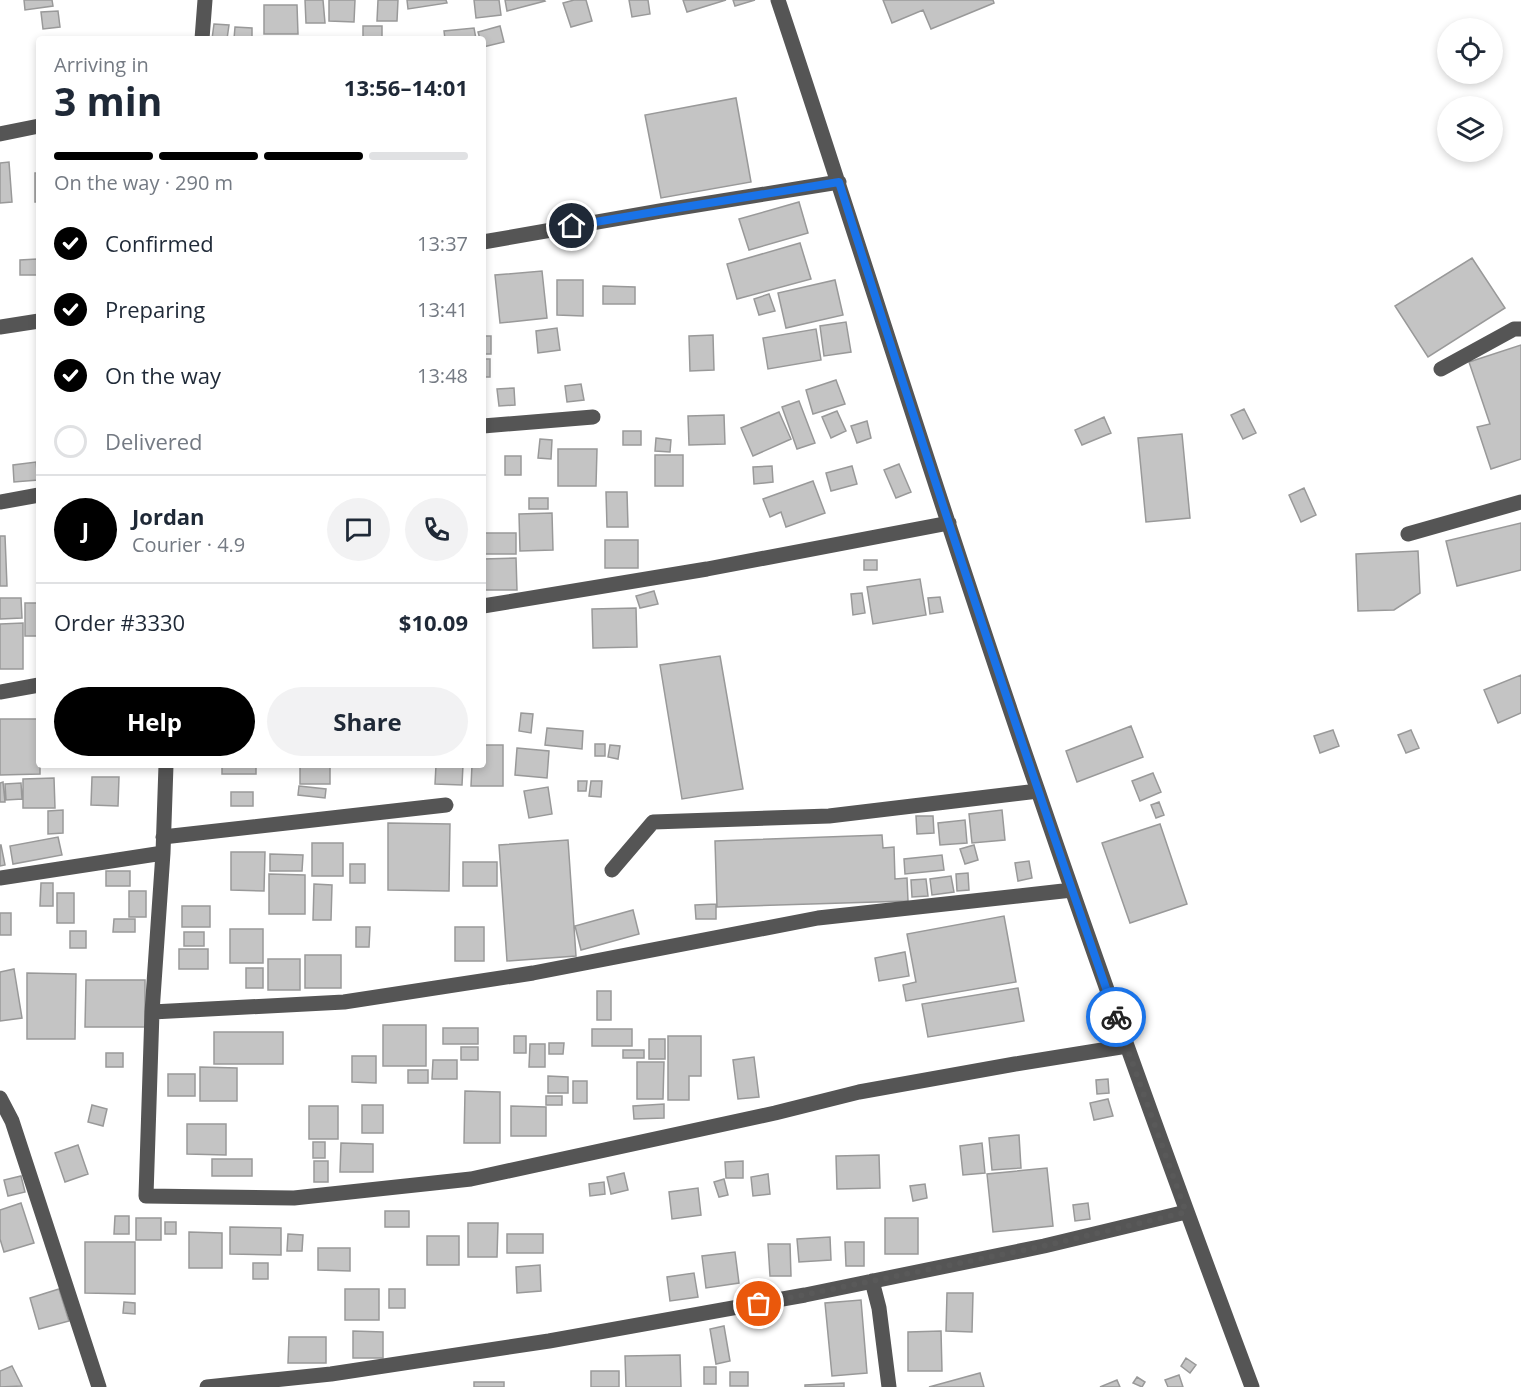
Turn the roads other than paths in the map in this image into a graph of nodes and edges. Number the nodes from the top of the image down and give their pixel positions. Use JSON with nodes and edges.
{"nodes":[{"id":1,"x":205,"y":0,"type":"edge"},
{"id":2,"x":778,"y":0,"type":"edge"},
{"id":3,"x":202,"y":36,"type":"edge"},
{"id":4,"x":36,"y":127,"type":"edge"},
{"id":5,"x":0,"y":134,"type":"edge"},
{"id":6,"x":839,"y":182,"type":"junction"},
{"id":7,"x":486,"y":241,"type":"edge"},
{"id":8,"x":36,"y":321,"type":"edge"},
{"id":9,"x":0,"y":327,"type":"edge"},
{"id":10,"x":1521,"y":329,"type":"edge"},
{"id":11,"x":1441,"y":369,"type":"dead end"},
{"id":12,"x":593,"y":417,"type":"dead end"},
{"id":13,"x":486,"y":426,"type":"edge"},
{"id":14,"x":36,"y":496,"type":"edge"},
{"id":15,"x":0,"y":502,"type":"edge"},
{"id":16,"x":1521,"y":502,"type":"edge"},
{"id":17,"x":948,"y":523,"type":"junction"},
{"id":18,"x":1408,"y":534,"type":"dead end"},
{"id":19,"x":486,"y":605,"type":"edge"},
{"id":20,"x":36,"y":686,"type":"edge"},
{"id":21,"x":0,"y":692,"type":"edge"},
{"id":22,"x":165,"y":768,"type":"edge"},
{"id":23,"x":1038,"y":791,"type":"junction"},
{"id":24,"x":446,"y":805,"type":"dead end"},
{"id":25,"x":163,"y":837,"type":"junction"},
{"id":26,"x":163,"y":853,"type":"junction"},
{"id":27,"x":612,"y":870,"type":"dead end"},
{"id":28,"x":0,"y":878,"type":"edge"},
{"id":29,"x":1072,"y":890,"type":"junction"},
{"id":30,"x":152,"y":1012,"type":"junction"},
{"id":31,"x":1126,"y":1046,"type":"junction"},
{"id":32,"x":0,"y":1098,"type":"edge"},
{"id":33,"x":1186,"y":1212,"type":"junction"},
{"id":34,"x":872,"y":1281,"type":"junction"},
{"id":35,"x":99,"y":1387,"type":"edge"},
{"id":36,"x":207,"y":1387,"type":"edge"},
{"id":37,"x":889,"y":1387,"type":"edge"},
{"id":38,"x":1252,"y":1387,"type":"edge"}],
"edges":[{"from":1,"to":3,"type":"street"},
{"from":2,"to":6,"type":"street"},
{"from":4,"to":5,"type":"street"},
{"from":6,"to":7,"type":"street"},
{"from":6,"to":17,"type":"street"},
{"from":8,"to":9,"type":"street"},
{"from":10,"to":11,"type":"street"},
{"from":12,"to":13,"type":"street"},
{"from":14,"to":15,"type":"street"},
{"from":16,"to":18,"type":"street"},
{"from":17,"to":19,"type":"street"},
{"from":17,"to":23,"type":"street"},
{"from":20,"to":21,"type":"street"},
{"from":22,"to":25,"type":"street"},
{"from":23,"to":27,"type":"street"},
{"from":23,"to":29,"type":"street"},
{"from":24,"to":25,"type":"street"},
{"from":25,"to":26,"type":"street"},
{"from":26,"to":28,"type":"street"},
{"from":26,"to":30,"type":"street"},
{"from":29,"to":30,"type":"street"},
{"from":29,"to":31,"type":"street"},
{"from":30,"to":31,"type":"street"},
{"from":31,"to":33,"type":"street"},
{"from":32,"to":35,"type":"street"},
{"from":33,"to":34,"type":"street"},
{"from":33,"to":38,"type":"street"},
{"from":34,"to":36,"type":"street"},
{"from":34,"to":37,"type":"street"}]}
